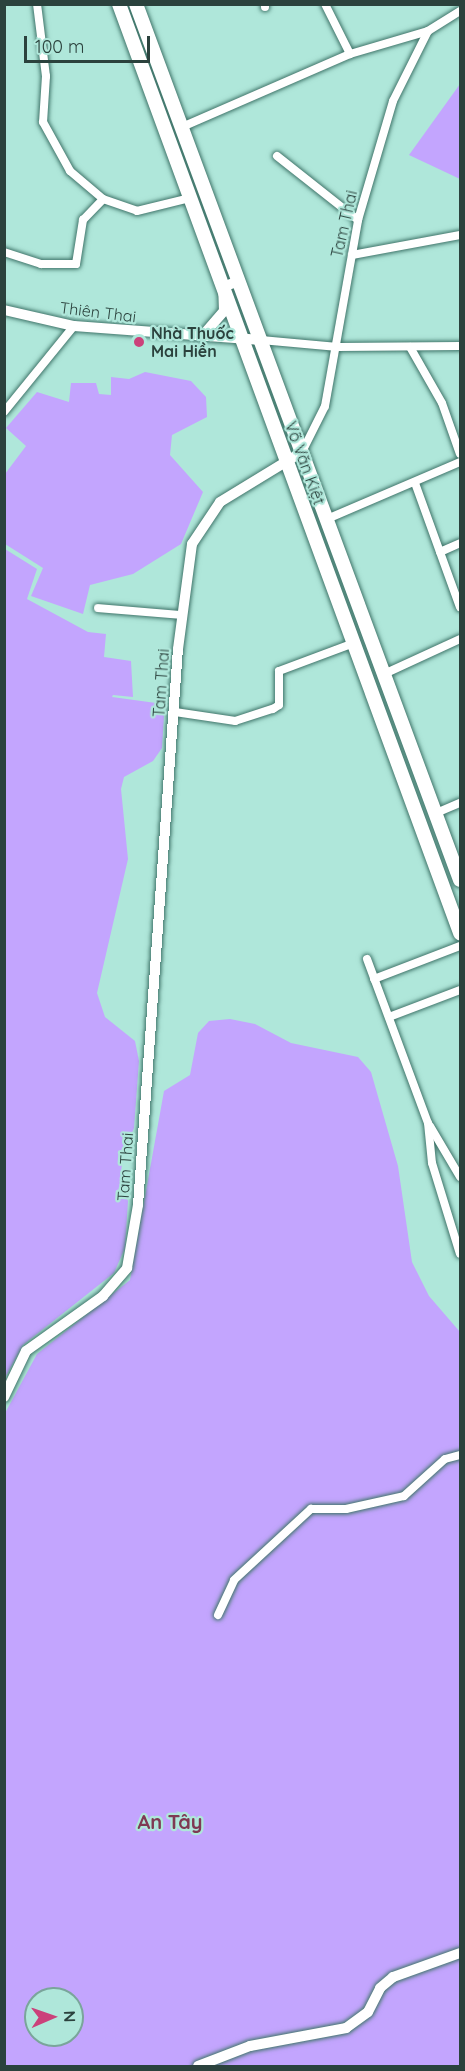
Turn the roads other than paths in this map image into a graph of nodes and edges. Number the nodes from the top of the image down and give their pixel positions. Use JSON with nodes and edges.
{"nodes":[{"id":1,"x":36,"y":4,"type":"edge"},
{"id":2,"x":119,"y":4,"type":"edge"},
{"id":3,"x":136,"y":4,"type":"edge"},
{"id":4,"x":325,"y":4,"type":"edge"},
{"id":5,"x":460,"y":11,"type":"edge"},
{"id":6,"x":428,"y":31,"type":"junction"},
{"id":7,"x":350,"y":54,"type":"junction"},
{"id":8,"x":182,"y":127,"type":"junction"},
{"id":9,"x":277,"y":156,"type":"dead end"},
{"id":10,"x":190,"y":198,"type":"junction"},
{"id":11,"x":102,"y":200,"type":"junction"},
{"id":12,"x":358,"y":220,"type":"junction"},
{"id":13,"x":460,"y":235,"type":"edge"},
{"id":14,"x":4,"y":252,"type":"edge"},
{"id":15,"x":352,"y":255,"type":"junction"},
{"id":16,"x":238,"y":280,"type":"junction"},
{"id":17,"x":223,"y":287,"type":"junction"},
{"id":18,"x":4,"y":310,"type":"edge"},
{"id":19,"x":74,"y":326,"type":"junction"},
{"id":20,"x":204,"y":334,"type":"junction"},
{"id":21,"x":242,"y":340,"type":"junction"},
{"id":22,"x":261,"y":340,"type":"junction"},
{"id":23,"x":460,"y":346,"type":"edge"},
{"id":24,"x":338,"y":347,"type":"junction"},
{"id":25,"x":410,"y":347,"type":"junction"},
{"id":26,"x":4,"y":412,"type":"edge"},
{"id":27,"x":302,"y":452,"type":"junction"},
{"id":28,"x":460,"y":454,"type":"edge"},
{"id":29,"x":460,"y":462,"type":"edge"},
{"id":30,"x":288,"y":463,"type":"junction"},
{"id":31,"x":415,"y":483,"type":"junction"},
{"id":32,"x":327,"y":519,"type":"junction"},
{"id":33,"x":460,"y":543,"type":"edge"},
{"id":34,"x":440,"y":552,"type":"junction"},
{"id":35,"x":460,"y":607,"type":"edge"},
{"id":36,"x":98,"y":608,"type":"dead end"},
{"id":37,"x":182,"y":615,"type":"junction"},
{"id":38,"x":460,"y":639,"type":"edge"},
{"id":39,"x":354,"y":643,"type":"junction"},
{"id":40,"x":384,"y":674,"type":"junction"},
{"id":41,"x":175,"y":712,"type":"junction"},
{"id":42,"x":460,"y":803,"type":"edge"},
{"id":43,"x":435,"y":813,"type":"junction"},
{"id":44,"x":460,"y":880,"type":"edge"},
{"id":45,"x":460,"y":933,"type":"edge"},
{"id":46,"x":460,"y":946,"type":"edge"},
{"id":47,"x":367,"y":959,"type":"dead end"},
{"id":48,"x":374,"y":978,"type":"junction"},
{"id":49,"x":460,"y":990,"type":"edge"},
{"id":50,"x":389,"y":1017,"type":"junction"},
{"id":51,"x":428,"y":1123,"type":"junction"},
{"id":52,"x":460,"y":1177,"type":"edge"},
{"id":53,"x":460,"y":1254,"type":"edge"},
{"id":54,"x":4,"y":1397,"type":"edge"},
{"id":55,"x":460,"y":1455,"type":"edge"},
{"id":56,"x":218,"y":1615,"type":"dead end"},
{"id":57,"x":460,"y":1953,"type":"edge"},
{"id":58,"x":198,"y":2067,"type":"edge"}],
"edges":[{"from":1,"to":11,"type":"street"},
{"from":2,"to":10,"type":"main road","name":"Võ Văn Kiệt"},
{"from":3,"to":8,"type":"main road","name":"Võ Văn Kiệt"},
{"from":4,"to":7,"type":"street"},
{"from":5,"to":6,"type":"street"},
{"from":6,"to":7,"type":"street"},
{"from":6,"to":12,"type":"street","name":"Tam Thai"},
{"from":7,"to":8,"type":"street"},
{"from":8,"to":16,"type":"main road","name":"Võ Văn Kiệt"},
{"from":9,"to":12,"type":"street"},
{"from":10,"to":11,"type":"street"},
{"from":10,"to":17,"type":"main road","name":"Võ Văn Kiệt"},
{"from":11,"to":14,"type":"street"},
{"from":12,"to":15,"type":"street","name":"Tam Thai"},
{"from":13,"to":15,"type":"street"},
{"from":15,"to":24,"type":"street","name":"Tam Thai"},
{"from":16,"to":17,"type":"street"},
{"from":16,"to":22,"type":"main road","name":"Võ Văn Kiệt"},
{"from":17,"to":20,"type":"street"},
{"from":17,"to":21,"type":"main road","name":"Võ Văn Kiệt"},
{"from":18,"to":19,"type":"street","name":"Thiên Thai"},
{"from":19,"to":20,"type":"street","name":"Thiên Thai"},
{"from":19,"to":26,"type":"street"},
{"from":20,"to":21,"type":"street","name":"Thiên Thai"},
{"from":21,"to":22,"type":"street","name":"Thiên Thai"},
{"from":21,"to":30,"type":"main road","name":"Võ Văn Kiệt"},
{"from":22,"to":24,"type":"street"},
{"from":22,"to":27,"type":"main road","name":"Võ Văn Kiệt"},
{"from":23,"to":25,"type":"street"},
{"from":24,"to":25,"type":"street"},
{"from":24,"to":27,"type":"street","name":"Tam Thai"},
{"from":25,"to":28,"type":"street"},
{"from":27,"to":30,"type":"street","name":"Tam Thai"},
{"from":27,"to":32,"type":"main road","name":"Võ Văn Kiệt"},
{"from":29,"to":31,"type":"street"},
{"from":30,"to":37,"type":"street","name":"Tam Thai"},
{"from":30,"to":39,"type":"main road","name":"Võ Văn Kiệt"},
{"from":31,"to":32,"type":"street"},
{"from":31,"to":34,"type":"street"},
{"from":32,"to":40,"type":"main road","name":"Võ Văn Kiệt"},
{"from":33,"to":34,"type":"street"},
{"from":34,"to":35,"type":"street"},
{"from":36,"to":37,"type":"street"},
{"from":37,"to":41,"type":"street","name":"Tam Thai"},
{"from":38,"to":40,"type":"street"},
{"from":39,"to":41,"type":"street"},
{"from":39,"to":45,"type":"main road","name":"Võ Văn Kiệt"},
{"from":40,"to":43,"type":"main road","name":"Võ Văn Kiệt"},
{"from":41,"to":54,"type":"street","name":"Tam Thai"},
{"from":42,"to":43,"type":"street"},
{"from":43,"to":44,"type":"main road","name":"Võ Văn Kiệt"},
{"from":46,"to":48,"type":"street"},
{"from":47,"to":48,"type":"street"},
{"from":48,"to":50,"type":"street"},
{"from":49,"to":50,"type":"street"},
{"from":50,"to":51,"type":"street"},
{"from":51,"to":52,"type":"street"},
{"from":51,"to":53,"type":"street"},
{"from":55,"to":56,"type":"street"},
{"from":57,"to":58,"type":"street"}]}
